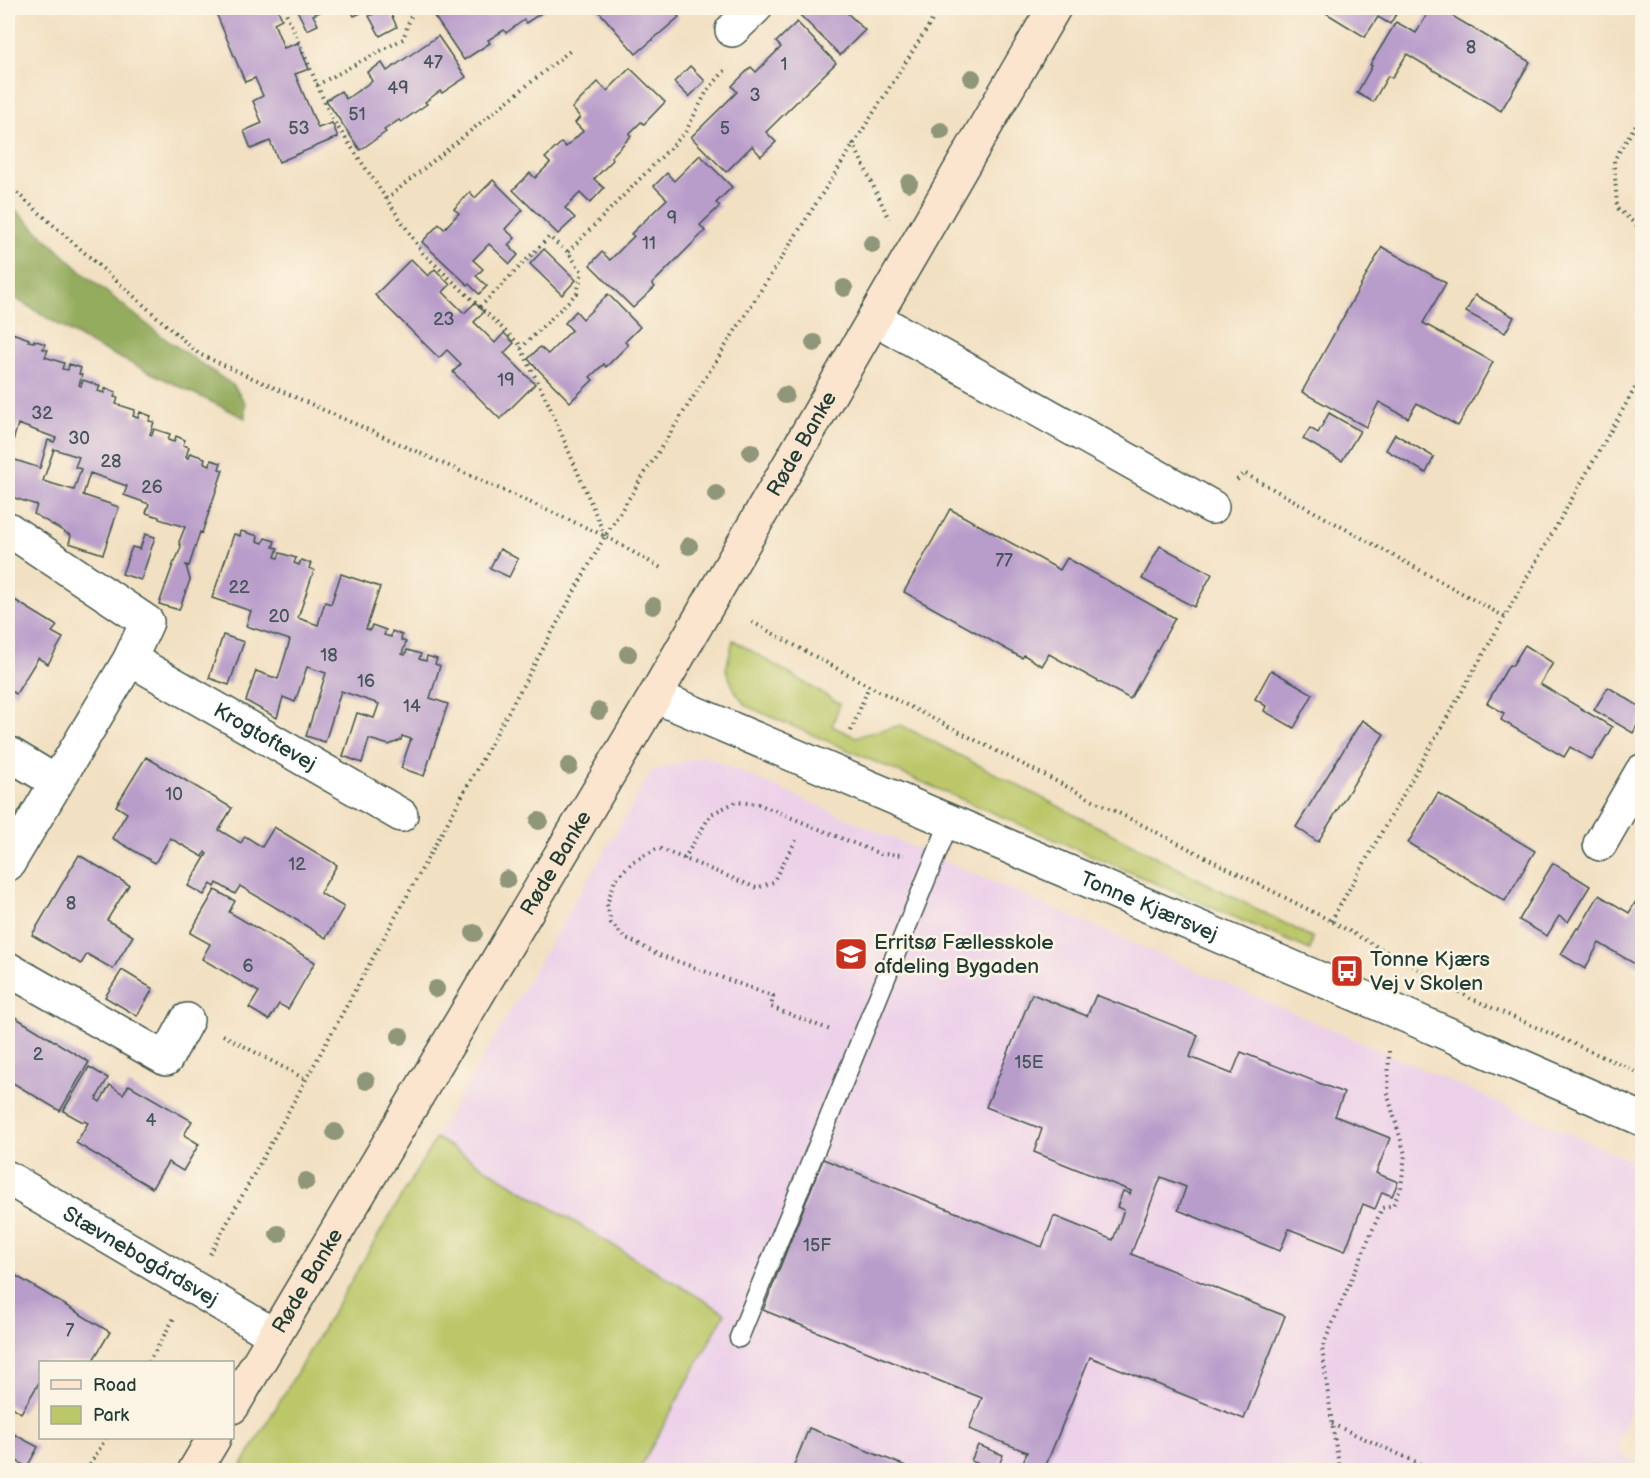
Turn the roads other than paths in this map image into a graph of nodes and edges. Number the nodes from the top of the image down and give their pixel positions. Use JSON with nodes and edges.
{"nodes":[{"id":1,"x":755,"y":8,"type":"edge"},
{"id":2,"x":1054,"y":8,"type":"edge"},
{"id":3,"x":732,"y":30,"type":"dead end"},
{"id":4,"x":874,"y":318,"type":"junction"},
{"id":5,"x":1212,"y":507,"type":"road end"},
{"id":6,"x":8,"y":528,"type":"edge"},
{"id":7,"x":130,"y":659,"type":"junction"},
{"id":8,"x":655,"y":696,"type":"junction"},
{"id":9,"x":8,"y":753,"type":"edge"},
{"id":10,"x":1642,"y":771,"type":"edge"},
{"id":11,"x":56,"y":782,"type":"junction"},
{"id":12,"x":401,"y":815,"type":"dead end"},
{"id":13,"x":950,"y":821,"type":"junction"},
{"id":14,"x":1600,"y":844,"type":"dead end"},
{"id":15,"x":8,"y":864,"type":"edge"},
{"id":16,"x":8,"y":969,"type":"edge"},
{"id":17,"x":187,"y":1020,"type":"road end"},
{"id":18,"x":1642,"y":1119,"type":"edge"},
{"id":19,"x":8,"y":1178,"type":"edge"},
{"id":20,"x":274,"y":1335,"type":"junction"},
{"id":21,"x":739,"y":1338,"type":"dead end"},
{"id":22,"x":234,"y":1404,"type":"edge"},
{"id":23,"x":213,"y":1439,"type":"edge"},
{"id":24,"x":195,"y":1470,"type":"edge"}],
"edges":[{"from":1,"to":3,"type":"street"},
{"from":2,"to":4,"type":"street","name":"Røde Banke"},
{"from":4,"to":5,"type":"street"},
{"from":4,"to":8,"type":"street","name":"Røde Banke"},
{"from":6,"to":7,"type":"street"},
{"from":7,"to":11,"type":"street"},
{"from":7,"to":12,"type":"street","name":"Krogtoftevej"},
{"from":8,"to":13,"type":"street","name":"Tonne Kjærsvej"},
{"from":8,"to":20,"type":"street","name":"Røde Banke"},
{"from":9,"to":11,"type":"street"},
{"from":10,"to":14,"type":"street"},
{"from":11,"to":15,"type":"street"},
{"from":13,"to":18,"type":"street","name":"Tonne Kjærsvej"},
{"from":13,"to":21,"type":"lane"},
{"from":16,"to":17,"type":"street"},
{"from":19,"to":20,"type":"street","name":"Stævnebogårdsvej"},
{"from":20,"to":22,"type":"street","name":"Røde Banke"},
{"from":23,"to":24,"type":"street"}]}
